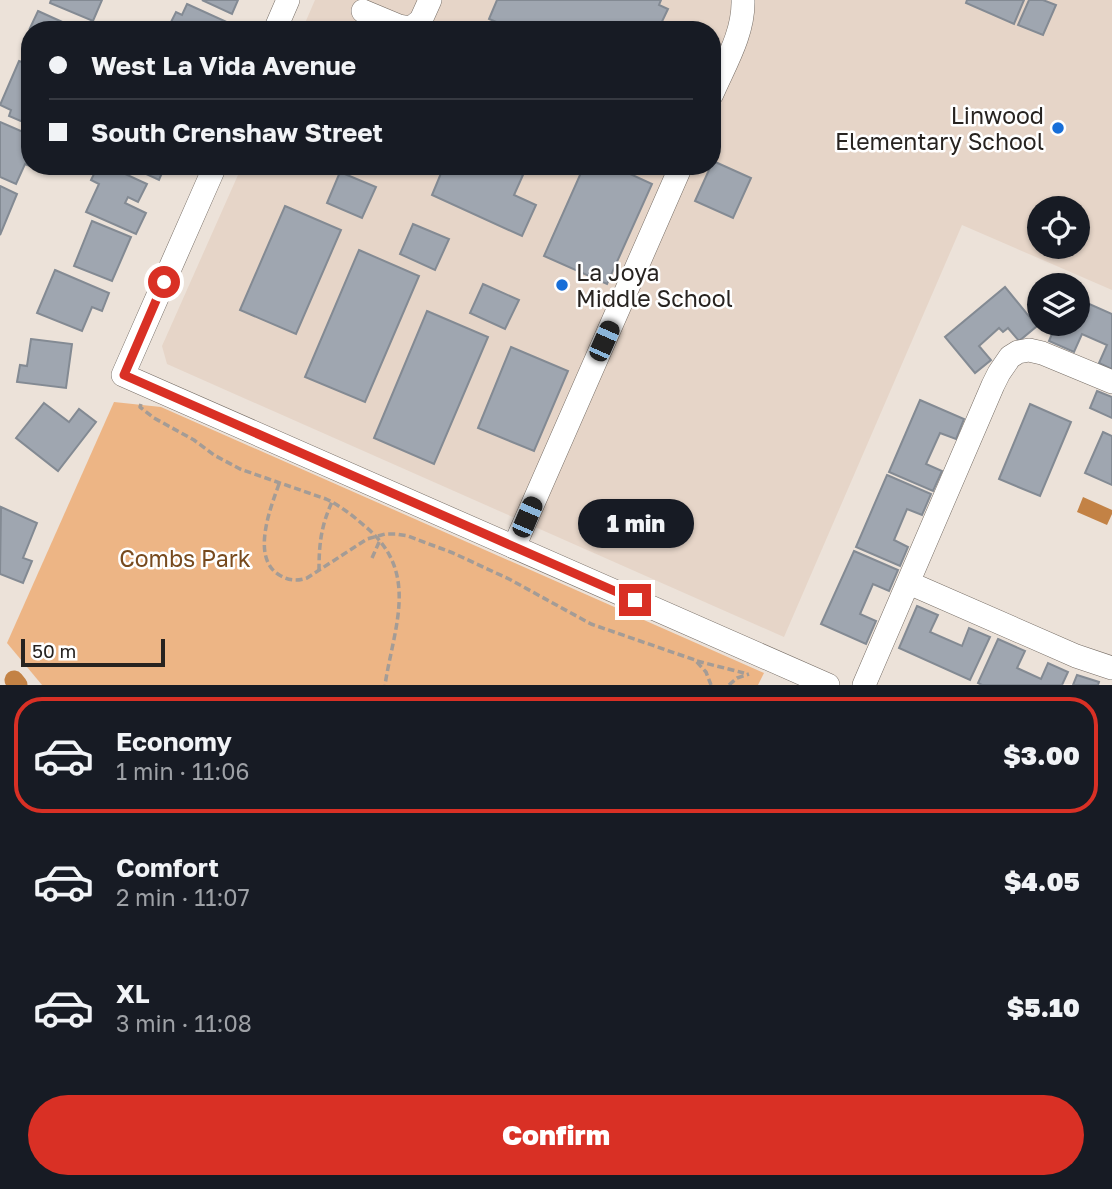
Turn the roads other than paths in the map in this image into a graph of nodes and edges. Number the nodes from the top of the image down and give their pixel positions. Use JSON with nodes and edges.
{"nodes":[{"id":1,"x":288,"y":0,"type":"edge"},
{"id":2,"x":430,"y":0,"type":"edge"},
{"id":3,"x":743,"y":0,"type":"edge"},
{"id":4,"x":362,"y":13,"type":"edge"},
{"id":5,"x":279,"y":21,"type":"edge"},
{"id":6,"x":385,"y":21,"type":"edge"},
{"id":7,"x":420,"y":21,"type":"edge"},
{"id":8,"x":721,"y":73,"type":"edge"},
{"id":9,"x":211,"y":175,"type":"edge"},
{"id":10,"x":677,"y":175,"type":"edge"},
{"id":11,"x":1112,"y":383,"type":"edge"},
{"id":12,"x":514,"y":547,"type":"junction"},
{"id":13,"x":909,"y":583,"type":"junction"},
{"id":14,"x":1112,"y":668,"type":"edge"},
{"id":15,"x":828,"y":685,"type":"edge"},
{"id":16,"x":864,"y":685,"type":"edge"}],
"edges":[{"from":1,"to":5,"type":"street"},
{"from":2,"to":7,"type":"street"},
{"from":3,"to":8,"type":"street"},
{"from":4,"to":6,"type":"street"},
{"from":9,"to":12,"type":"street"},
{"from":10,"to":12,"type":"street"},
{"from":11,"to":13,"type":"street"},
{"from":12,"to":15,"type":"street"},
{"from":13,"to":14,"type":"street"},
{"from":13,"to":16,"type":"street"}]}
